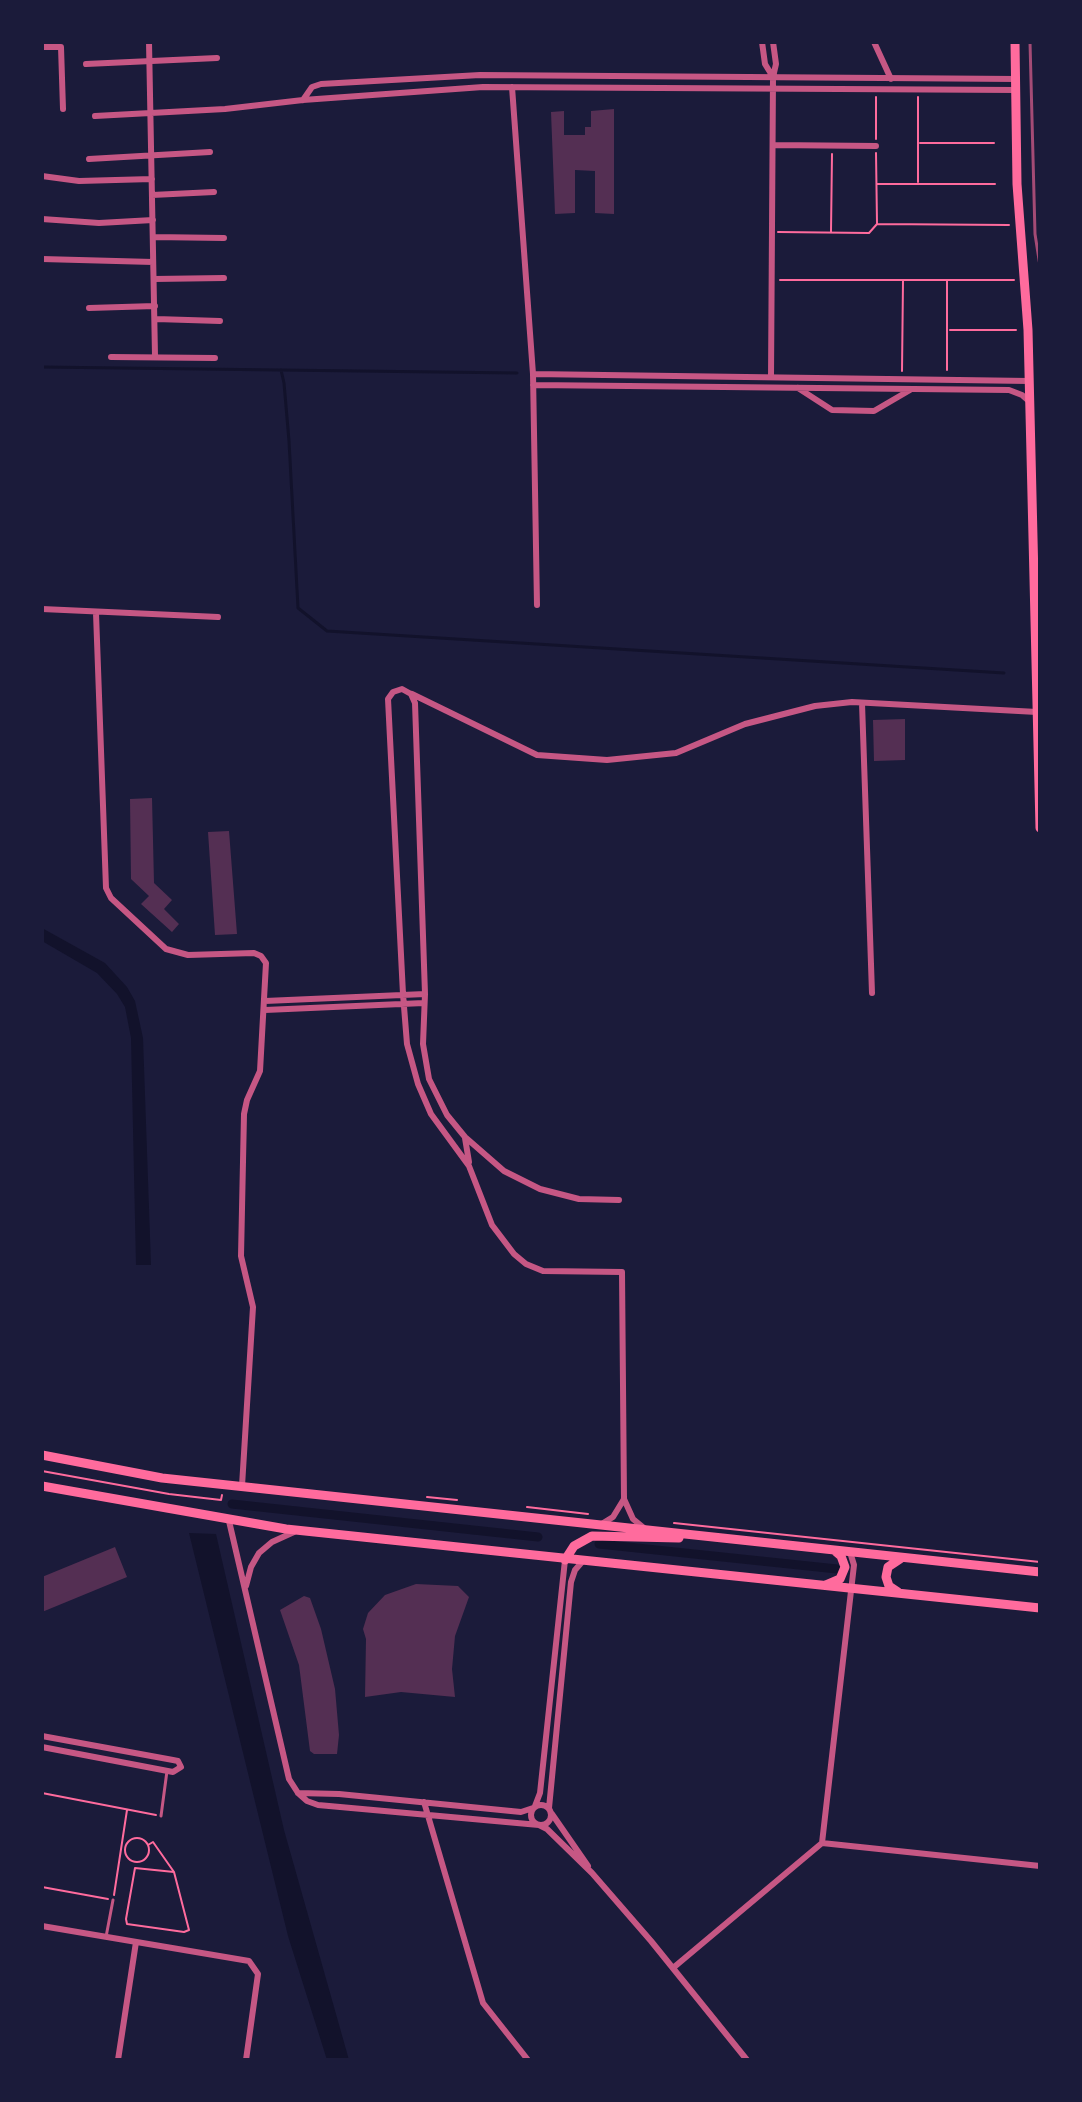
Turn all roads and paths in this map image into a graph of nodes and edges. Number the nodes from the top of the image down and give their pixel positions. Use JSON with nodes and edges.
{"nodes":[{"id":1,"x":149,"y":42,"type":"edge"},
{"id":2,"x":762,"y":42,"type":"edge"},
{"id":3,"x":773,"y":42,"type":"edge"},
{"id":4,"x":874,"y":42,"type":"edge"},
{"id":5,"x":1015,"y":42,"type":"edge"},
{"id":6,"x":42,"y":47,"type":"edge"},
{"id":7,"x":217,"y":58,"type":"dead end"},
{"id":8,"x":150,"y":61,"type":"junction"},
{"id":9,"x":86,"y":64,"type":"dead end"},
{"id":10,"x":512,"y":75,"type":"junction"},
{"id":11,"x":773,"y":77,"type":"junction"},
{"id":12,"x":891,"y":78,"type":"junction"},
{"id":13,"x":1016,"y":79,"type":"junction"},
{"id":14,"x":512,"y":87,"type":"junction"},
{"id":15,"x":774,"y":89,"type":"junction"},
{"id":16,"x":876,"y":89,"type":"junction"},
{"id":17,"x":896,"y":89,"type":"junction"},
{"id":18,"x":918,"y":89,"type":"junction"},
{"id":19,"x":1016,"y":90,"type":"junction"},
{"id":20,"x":303,"y":100,"type":"junction"},
{"id":21,"x":63,"y":109,"type":"dead end"},
{"id":22,"x":150,"y":114,"type":"junction"},
{"id":23,"x":95,"y":116,"type":"dead end"},
{"id":24,"x":918,"y":143,"type":"junction"},
{"id":25,"x":994,"y":143,"type":"dead end"},
{"id":26,"x":773,"y":145,"type":"junction"},
{"id":27,"x":832,"y":146,"type":"junction"},
{"id":28,"x":876,"y":146,"type":"junction"},
{"id":29,"x":210,"y":152,"type":"dead end"},
{"id":30,"x":152,"y":155,"type":"junction"},
{"id":31,"x":89,"y":159,"type":"dead end"},
{"id":32,"x":42,"y":176,"type":"edge"},
{"id":33,"x":152,"y":179,"type":"junction"},
{"id":34,"x":918,"y":183,"type":"junction"},
{"id":35,"x":877,"y":184,"type":"junction"},
{"id":36,"x":995,"y":184,"type":"dead end"},
{"id":37,"x":214,"y":192,"type":"dead end"},
{"id":38,"x":152,"y":195,"type":"junction"},
{"id":39,"x":42,"y":219,"type":"edge"},
{"id":40,"x":153,"y":220,"type":"junction"},
{"id":41,"x":877,"y":224,"type":"junction"},
{"id":42,"x":1009,"y":225,"type":"dead end"},
{"id":43,"x":773,"y":232,"type":"junction"},
{"id":44,"x":831,"y":233,"type":"junction"},
{"id":45,"x":153,"y":237,"type":"junction"},
{"id":46,"x":224,"y":238,"type":"dead end"},
{"id":47,"x":42,"y":259,"type":"edge"},
{"id":48,"x":153,"y":262,"type":"junction"},
{"id":49,"x":224,"y":278,"type":"dead end"},
{"id":50,"x":154,"y":279,"type":"junction"},
{"id":51,"x":772,"y":280,"type":"junction"},
{"id":52,"x":903,"y":280,"type":"junction"},
{"id":53,"x":947,"y":280,"type":"junction"},
{"id":54,"x":1015,"y":280,"type":"dead end"},
{"id":55,"x":155,"y":306,"type":"junction"},
{"id":56,"x":89,"y":308,"type":"dead end"},
{"id":57,"x":156,"y":319,"type":"junction"},
{"id":58,"x":220,"y":321,"type":"dead end"},
{"id":59,"x":947,"y":330,"type":"junction"},
{"id":60,"x":1016,"y":330,"type":"dead end"},
{"id":61,"x":155,"y":356,"type":"junction"},
{"id":62,"x":111,"y":357,"type":"dead end"},
{"id":63,"x":215,"y":358,"type":"dead end"},
{"id":64,"x":533,"y":374,"type":"junction"},
{"id":65,"x":771,"y":377,"type":"junction"},
{"id":66,"x":902,"y":379,"type":"junction"},
{"id":67,"x":947,"y":380,"type":"junction"},
{"id":68,"x":1029,"y":381,"type":"junction"},
{"id":69,"x":533,"y":385,"type":"junction"},
{"id":70,"x":798,"y":388,"type":"junction"},
{"id":71,"x":912,"y":389,"type":"junction"},
{"id":72,"x":1030,"y":402,"type":"junction"},
{"id":73,"x":537,"y":605,"type":"dead end"},
{"id":74,"x":42,"y":609,"type":"edge"},
{"id":75,"x":96,"y":613,"type":"junction"},
{"id":76,"x":218,"y":617,"type":"dead end"},
{"id":77,"x":402,"y":689,"type":"junction"},
{"id":78,"x":862,"y":703,"type":"junction"},
{"id":79,"x":1037,"y":712,"type":"junction"},
{"id":80,"x":1040,"y":828,"type":"edge"},
{"id":81,"x":872,"y":993,"type":"dead end"},
{"id":82,"x":403,"y":994,"type":"junction"},
{"id":83,"x":425,"y":994,"type":"junction"},
{"id":84,"x":265,"y":1001,"type":"junction"},
{"id":85,"x":424,"y":1003,"type":"junction"},
{"id":86,"x":404,"y":1004,"type":"junction"},
{"id":87,"x":265,"y":1010,"type":"junction"},
{"id":88,"x":465,"y":1137,"type":"junction"},
{"id":89,"x":469,"y":1166,"type":"junction"},
{"id":90,"x":619,"y":1200,"type":"dead end"},
{"id":91,"x":42,"y":1455,"type":"edge"},
{"id":92,"x":42,"y":1471,"type":"edge"},
{"id":93,"x":42,"y":1486,"type":"edge"},
{"id":94,"x":242,"y":1486,"type":"junction"},
{"id":95,"x":222,"y":1491,"type":"dead end"},
{"id":96,"x":624,"y":1499,"type":"junction"},
{"id":97,"x":229,"y":1521,"type":"junction"},
{"id":98,"x":600,"y":1525,"type":"junction"},
{"id":99,"x":646,"y":1530,"type":"junction"},
{"id":100,"x":299,"y":1531,"type":"junction"},
{"id":101,"x":723,"y":1538,"type":"junction"},
{"id":102,"x":831,"y":1549,"type":"junction"},
{"id":103,"x":850,"y":1552,"type":"junction"},
{"id":104,"x":911,"y":1558,"type":"junction"},
{"id":105,"x":565,"y":1560,"type":"junction"},
{"id":106,"x":582,"y":1562,"type":"junction"},
{"id":107,"x":1037,"y":1566,"type":"edge"},
{"id":108,"x":819,"y":1585,"type":"junction"},
{"id":109,"x":851,"y":1589,"type":"junction"},
{"id":110,"x":912,"y":1595,"type":"junction"},
{"id":111,"x":246,"y":1597,"type":"junction"},
{"id":112,"x":1040,"y":1608,"type":"edge"},
{"id":113,"x":42,"y":1736,"type":"edge"},
{"id":114,"x":42,"y":1747,"type":"edge"},
{"id":115,"x":167,"y":1771,"type":"junction"},
{"id":116,"x":42,"y":1793,"type":"edge"},
{"id":117,"x":298,"y":1793,"type":"junction"},
{"id":118,"x":424,"y":1802,"type":"junction"},
{"id":119,"x":534,"y":1807,"type":"junction"},
{"id":120,"x":127,"y":1810,"type":"junction"},
{"id":121,"x":550,"y":1811,"type":"junction"},
{"id":122,"x":427,"y":1813,"type":"junction"},
{"id":123,"x":161,"y":1816,"type":"joint"},
{"id":124,"x":539,"y":1825,"type":"junction"},
{"id":125,"x":822,"y":1843,"type":"junction"},
{"id":126,"x":148,"y":1845,"type":"junction"},
{"id":127,"x":126,"y":1854,"type":"junction"},
{"id":128,"x":120,"y":1859,"type":"junction"},
{"id":129,"x":1040,"y":1866,"type":"edge"},
{"id":130,"x":174,"y":1872,"type":"junction"},
{"id":131,"x":592,"y":1873,"type":"junction"},
{"id":132,"x":42,"y":1887,"type":"edge"},
{"id":133,"x":113,"y":1900,"type":"junction"},
{"id":134,"x":42,"y":1926,"type":"edge"},
{"id":135,"x":106,"y":1937,"type":"junction"},
{"id":136,"x":136,"y":1942,"type":"junction"},
{"id":137,"x":673,"y":1968,"type":"junction"},
{"id":138,"x":118,"y":2060,"type":"edge"},
{"id":139,"x":246,"y":2060,"type":"edge"},
{"id":140,"x":528,"y":2060,"type":"edge"},
{"id":141,"x":747,"y":2060,"type":"edge"}],
"edges":[{"from":1,"to":8,"type":"street"},
{"from":2,"to":11,"type":"street"},
{"from":3,"to":11,"type":"street"},
{"from":4,"to":12,"type":"street"},
{"from":5,"to":13,"type":"main road"},
{"from":6,"to":21,"type":"street"},
{"from":7,"to":8,"type":"street"},
{"from":8,"to":9,"type":"street"},
{"from":8,"to":22,"type":"street"},
{"from":10,"to":11,"type":"street"},
{"from":10,"to":14,"type":"street"},
{"from":10,"to":20,"type":"street"},
{"from":11,"to":12,"type":"street"},
{"from":11,"to":15,"type":"street"},
{"from":12,"to":13,"type":"street"},
{"from":12,"to":17,"type":"street"},
{"from":13,"to":19,"type":"main road"},
{"from":14,"to":15,"type":"street"},
{"from":14,"to":20,"type":"street"},
{"from":14,"to":64,"type":"street"},
{"from":15,"to":16,"type":"street"},
{"from":15,"to":26,"type":"street"},
{"from":16,"to":17,"type":"street"},
{"from":16,"to":28,"type":"path"},
{"from":17,"to":18,"type":"street"},
{"from":18,"to":19,"type":"street"},
{"from":18,"to":24,"type":"path"},
{"from":19,"to":68,"type":"main road"},
{"from":20,"to":22,"type":"street"},
{"from":22,"to":23,"type":"street"},
{"from":22,"to":30,"type":"street"},
{"from":24,"to":25,"type":"path"},
{"from":24,"to":34,"type":"path"},
{"from":26,"to":27,"type":"street"},
{"from":26,"to":43,"type":"street"},
{"from":27,"to":28,"type":"street"},
{"from":27,"to":44,"type":"path"},
{"from":28,"to":35,"type":"path"},
{"from":29,"to":30,"type":"street"},
{"from":30,"to":31,"type":"street"},
{"from":30,"to":33,"type":"street"},
{"from":32,"to":33,"type":"street"},
{"from":33,"to":38,"type":"street"},
{"from":34,"to":35,"type":"path"},
{"from":34,"to":36,"type":"path"},
{"from":35,"to":41,"type":"path"},
{"from":37,"to":38,"type":"street"},
{"from":38,"to":40,"type":"street"},
{"from":39,"to":40,"type":"street"},
{"from":40,"to":45,"type":"street"},
{"from":41,"to":42,"type":"path"},
{"from":41,"to":44,"type":"path"},
{"from":43,"to":44,"type":"path"},
{"from":43,"to":51,"type":"street"},
{"from":45,"to":46,"type":"street"},
{"from":45,"to":48,"type":"street"},
{"from":47,"to":48,"type":"street"},
{"from":48,"to":50,"type":"street"},
{"from":49,"to":50,"type":"street"},
{"from":50,"to":55,"type":"street"},
{"from":51,"to":52,"type":"path"},
{"from":51,"to":65,"type":"street"},
{"from":52,"to":53,"type":"path"},
{"from":52,"to":66,"type":"path"},
{"from":53,"to":54,"type":"path"},
{"from":53,"to":59,"type":"path"},
{"from":55,"to":56,"type":"street"},
{"from":55,"to":57,"type":"street"},
{"from":57,"to":58,"type":"street"},
{"from":57,"to":61,"type":"street"},
{"from":59,"to":60,"type":"path"},
{"from":59,"to":67,"type":"path"},
{"from":61,"to":62,"type":"street"},
{"from":61,"to":63,"type":"street"},
{"from":64,"to":65,"type":"street"},
{"from":64,"to":69,"type":"street"},
{"from":65,"to":66,"type":"street"},
{"from":66,"to":67,"type":"street"},
{"from":67,"to":68,"type":"street"},
{"from":68,"to":72,"type":"main road"},
{"from":69,"to":70,"type":"street"},
{"from":69,"to":73,"type":"street"},
{"from":70,"to":71,"type":"street"},
{"from":70,"to":71,"type":"street"},
{"from":71,"to":72,"type":"street"},
{"from":72,"to":79,"type":"main road"},
{"from":74,"to":75,"type":"street"},
{"from":75,"to":76,"type":"street"},
{"from":75,"to":84,"type":"street"},
{"from":77,"to":78,"type":"street"},
{"from":77,"to":82,"type":"street"},
{"from":77,"to":83,"type":"street"},
{"from":78,"to":79,"type":"street"},
{"from":78,"to":81,"type":"street"},
{"from":79,"to":80,"type":"main road"},
{"from":82,"to":83,"type":"street"},
{"from":82,"to":84,"type":"street"},
{"from":82,"to":86,"type":"street"},
{"from":83,"to":85,"type":"street"},
{"from":84,"to":87,"type":"street"},
{"from":85,"to":86,"type":"street"},
{"from":85,"to":88,"type":"street"},
{"from":86,"to":87,"type":"street"},
{"from":86,"to":89,"type":"street"},
{"from":87,"to":94,"type":"street"},
{"from":88,"to":89,"type":"street"},
{"from":88,"to":90,"type":"street"},
{"from":89,"to":96,"type":"street"},
{"from":91,"to":94,"type":"main road"},
{"from":92,"to":95,"type":"path"},
{"from":93,"to":97,"type":"main road"},
{"from":94,"to":98,"type":"main road"},
{"from":96,"to":98,"type":"street"},
{"from":96,"to":99,"type":"street"},
{"from":97,"to":100,"type":"main road"},
{"from":97,"to":111,"type":"street"},
{"from":98,"to":99,"type":"main road"},
{"from":99,"to":101,"type":"main road"},
{"from":100,"to":105,"type":"main road"},
{"from":100,"to":111,"type":"street"},
{"from":101,"to":102,"type":"main road"},
{"from":101,"to":105,"type":"main road"},
{"from":102,"to":103,"type":"main road"},
{"from":102,"to":108,"type":"main road"},
{"from":103,"to":104,"type":"main road"},
{"from":103,"to":109,"type":"street"},
{"from":104,"to":107,"type":"main road"},
{"from":104,"to":110,"type":"main road"},
{"from":105,"to":106,"type":"main road"},
{"from":105,"to":119,"type":"street"},
{"from":106,"to":108,"type":"main road"},
{"from":106,"to":121,"type":"street"},
{"from":108,"to":109,"type":"main road"},
{"from":109,"to":110,"type":"main road"},
{"from":109,"to":125,"type":"street"},
{"from":110,"to":112,"type":"main road"},
{"from":111,"to":117,"type":"street"},
{"from":113,"to":115,"type":"street"},
{"from":114,"to":115,"type":"street"},
{"from":115,"to":123,"type":"lane"},
{"from":116,"to":120,"type":"path"},
{"from":117,"to":118,"type":"street"},
{"from":117,"to":122,"type":"street"},
{"from":118,"to":119,"type":"street"},
{"from":118,"to":122,"type":"street"},
{"from":119,"to":121,"type":"street"},
{"from":119,"to":124,"type":"street"},
{"from":120,"to":123,"type":"path"},
{"from":120,"to":128,"type":"path"},
{"from":121,"to":124,"type":"street"},
{"from":121,"to":131,"type":"street"},
{"from":122,"to":124,"type":"street"},
{"from":122,"to":140,"type":"street"},
{"from":124,"to":131,"type":"street"},
{"from":125,"to":129,"type":"street"},
{"from":125,"to":137,"type":"street"},
{"from":126,"to":127,"type":"path"},
{"from":126,"to":127,"type":"path"},
{"from":126,"to":130,"type":"path"},
{"from":127,"to":128,"type":"path"},
{"from":128,"to":133,"type":"path"},
{"from":130,"to":130,"type":"path"},
{"from":131,"to":137,"type":"street"},
{"from":132,"to":133,"type":"path"},
{"from":133,"to":135,"type":"lane"},
{"from":134,"to":135,"type":"street"},
{"from":135,"to":136,"type":"street"},
{"from":136,"to":138,"type":"street"},
{"from":136,"to":139,"type":"street"},
{"from":137,"to":141,"type":"street"}]}
